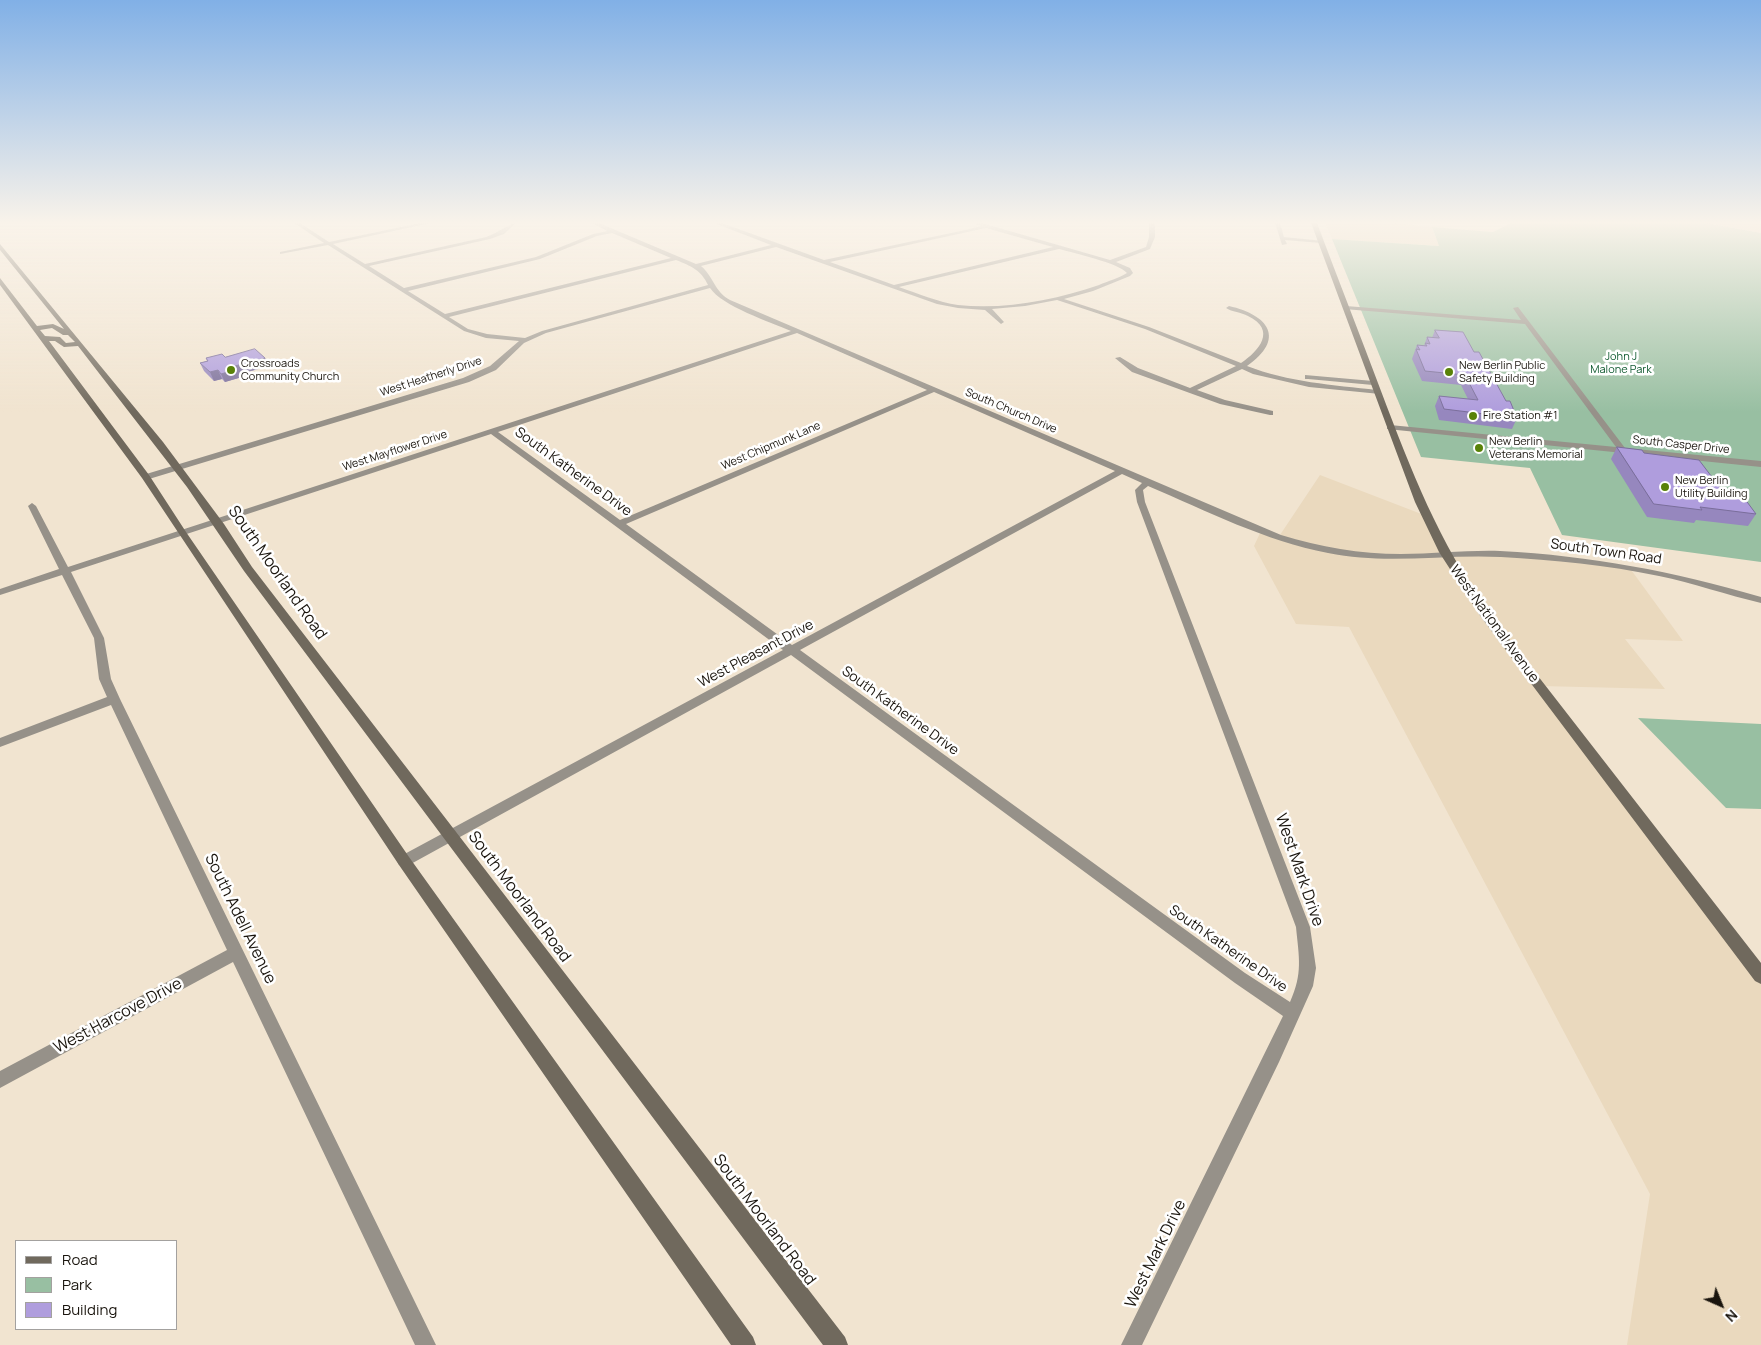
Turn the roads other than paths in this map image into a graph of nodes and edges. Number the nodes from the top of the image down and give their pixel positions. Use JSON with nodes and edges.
{"nodes":[{"id":1,"x":4,"y":286,"type":"edge"},
{"id":2,"x":32,"y":286,"type":"edge"},
{"id":3,"x":396,"y":286,"type":"edge"},
{"id":4,"x":421,"y":286,"type":"edge"},
{"id":5,"x":565,"y":286,"type":"edge"},
{"id":6,"x":711,"y":286,"type":"joint"},
{"id":7,"x":889,"y":286,"type":"edge"},
{"id":8,"x":896,"y":286,"type":"edge"},
{"id":9,"x":1102,"y":286,"type":"edge"},
{"id":10,"x":1338,"y":286,"type":"edge"},
{"id":11,"x":892,"y":287,"type":"junction"},
{"id":12,"x":403,"y":290,"type":"junction"},
{"id":13,"x":1057,"y":299,"type":"junction"},
{"id":14,"x":987,"y":308,"type":"junction"},
{"id":15,"x":1229,"y":308,"type":"dead end"},
{"id":16,"x":1346,"y":308,"type":"junction"},
{"id":17,"x":1516,"y":308,"type":"dead end"},
{"id":18,"x":444,"y":316,"type":"junction"},
{"id":19,"x":1000,"y":322,"type":"dead end"},
{"id":20,"x":1526,"y":322,"type":"junction"},
{"id":21,"x":797,"y":331,"type":"junction"},
{"id":22,"x":39,"y":333,"type":"junction"},
{"id":23,"x":75,"y":339,"type":"junction"},
{"id":24,"x":526,"y":340,"type":"junction"},
{"id":25,"x":1118,"y":358,"type":"dead end"},
{"id":26,"x":1243,"y":366,"type":"junction"},
{"id":27,"x":1373,"y":383,"type":"junction"},
{"id":28,"x":933,"y":390,"type":"junction"},
{"id":29,"x":1191,"y":390,"type":"junction"},
{"id":30,"x":1377,"y":392,"type":"junction"},
{"id":31,"x":1270,"y":413,"type":"dead end"},
{"id":32,"x":1390,"y":427,"type":"junction"},
{"id":33,"x":492,"y":431,"type":"junction"},
{"id":34,"x":1623,"y":451,"type":"junction"},
{"id":35,"x":1761,"y":464,"type":"edge"},
{"id":36,"x":178,"y":467,"type":"junction"},
{"id":37,"x":1121,"y":471,"type":"junction"},
{"id":38,"x":146,"y":477,"type":"junction"},
{"id":39,"x":1147,"y":482,"type":"junction"},
{"id":40,"x":32,"y":506,"type":"dead end"},
{"id":41,"x":218,"y":520,"type":"junction"},
{"id":42,"x":618,"y":524,"type":"junction"},
{"id":43,"x":181,"y":532,"type":"junction"},
{"id":44,"x":1445,"y":556,"type":"junction"},
{"id":45,"x":65,"y":571,"type":"junction"},
{"id":46,"x":0,"y":592,"type":"edge"},
{"id":47,"x":1761,"y":600,"type":"edge"},
{"id":48,"x":793,"y":651,"type":"junction"},
{"id":49,"x":114,"y":698,"type":"junction"},
{"id":50,"x":0,"y":743,"type":"edge"},
{"id":51,"x":450,"y":836,"type":"junction"},
{"id":52,"x":404,"y":861,"type":"junction"},
{"id":53,"x":236,"y":952,"type":"junction"},
{"id":54,"x":1761,"y":976,"type":"edge"},
{"id":55,"x":1293,"y":1013,"type":"junction"},
{"id":56,"x":0,"y":1080,"type":"edge"},
{"id":57,"x":426,"y":1345,"type":"edge"},
{"id":58,"x":745,"y":1345,"type":"edge"},
{"id":59,"x":837,"y":1345,"type":"edge"},
{"id":60,"x":1131,"y":1345,"type":"edge"}],
"edges":[{"from":1,"to":22,"type":"main road"},
{"from":2,"to":23,"type":"main road","name":"South Moorland Road"},
{"from":3,"to":12,"type":"street"},
{"from":4,"to":12,"type":"street"},
{"from":5,"to":18,"type":"street"},
{"from":6,"to":21,"type":"street","name":"South Church Drive"},
{"from":6,"to":24,"type":"street","name":"West Heatherly Drive"},
{"from":7,"to":11,"type":"street"},
{"from":8,"to":11,"type":"street"},
{"from":9,"to":13,"type":"street"},
{"from":10,"to":16,"type":"main road","name":"West National Avenue"},
{"from":11,"to":14,"type":"street"},
{"from":12,"to":18,"type":"street"},
{"from":13,"to":14,"type":"street"},
{"from":13,"to":26,"type":"street"},
{"from":14,"to":19,"type":"street"},
{"from":15,"to":26,"type":"street"},
{"from":16,"to":20,"type":"street"},
{"from":16,"to":27,"type":"main road","name":"West National Avenue"},
{"from":17,"to":20,"type":"street"},
{"from":18,"to":24,"type":"street"},
{"from":20,"to":34,"type":"street"},
{"from":21,"to":28,"type":"street","name":"South Church Drive"},
{"from":21,"to":33,"type":"street","name":"West Mayflower Drive"},
{"from":22,"to":23,"type":"main road"},
{"from":22,"to":23,"type":"main road"},
{"from":22,"to":38,"type":"main road"},
{"from":23,"to":36,"type":"main road","name":"South Moorland Road"},
{"from":24,"to":36,"type":"street","name":"West Heatherly Drive"},
{"from":25,"to":29,"type":"street"},
{"from":26,"to":27,"type":"street"},
{"from":26,"to":29,"type":"street"},
{"from":26,"to":30,"type":"street"},
{"from":27,"to":30,"type":"main road","name":"West National Avenue"},
{"from":28,"to":37,"type":"street","name":"South Church Drive"},
{"from":28,"to":42,"type":"street","name":"West Chipmunk Lane"},
{"from":29,"to":31,"type":"street"},
{"from":30,"to":32,"type":"main road","name":"West National Avenue"},
{"from":32,"to":34,"type":"street","name":"South Casper Drive"},
{"from":32,"to":44,"type":"main road","name":"West National Avenue"},
{"from":33,"to":41,"type":"street","name":"West Mayflower Drive"},
{"from":33,"to":42,"type":"street","name":"South Katherine Drive"},
{"from":34,"to":35,"type":"street","name":"South Casper Drive"},
{"from":36,"to":38,"type":"street"},
{"from":36,"to":41,"type":"main road","name":"South Moorland Road"},
{"from":37,"to":39,"type":"street","name":"South Church Drive"},
{"from":37,"to":48,"type":"street","name":"West Pleasant Drive"},
{"from":38,"to":43,"type":"main road"},
{"from":39,"to":44,"type":"street","name":"South Church Drive"},
{"from":39,"to":55,"type":"street","name":"West Mark Drive"},
{"from":40,"to":45,"type":"street","name":"South Adell Avenue"},
{"from":41,"to":43,"type":"street","name":"West Mayflower Drive"},
{"from":41,"to":51,"type":"main road","name":"South Moorland Road"},
{"from":42,"to":48,"type":"street","name":"South Katherine Drive"},
{"from":43,"to":45,"type":"street","name":"West Mayflower Drive"},
{"from":43,"to":52,"type":"main road"},
{"from":44,"to":47,"type":"street","name":"South Town Road"},
{"from":44,"to":54,"type":"main road","name":"West National Avenue"},
{"from":45,"to":46,"type":"street","name":"West Mayflower Drive"},
{"from":45,"to":49,"type":"street","name":"South Adell Avenue"},
{"from":48,"to":51,"type":"street","name":"West Pleasant Drive"},
{"from":48,"to":55,"type":"street","name":"South Katherine Drive"},
{"from":49,"to":50,"type":"street"},
{"from":49,"to":53,"type":"street","name":"South Adell Avenue"},
{"from":51,"to":52,"type":"street","name":"West Pleasant Drive"},
{"from":51,"to":59,"type":"main road","name":"South Moorland Road"},
{"from":52,"to":58,"type":"main road"},
{"from":53,"to":56,"type":"street","name":"West Harcove Drive"},
{"from":53,"to":57,"type":"street","name":"South Adell Avenue"},
{"from":55,"to":60,"type":"street","name":"West Mark Drive"}]}
